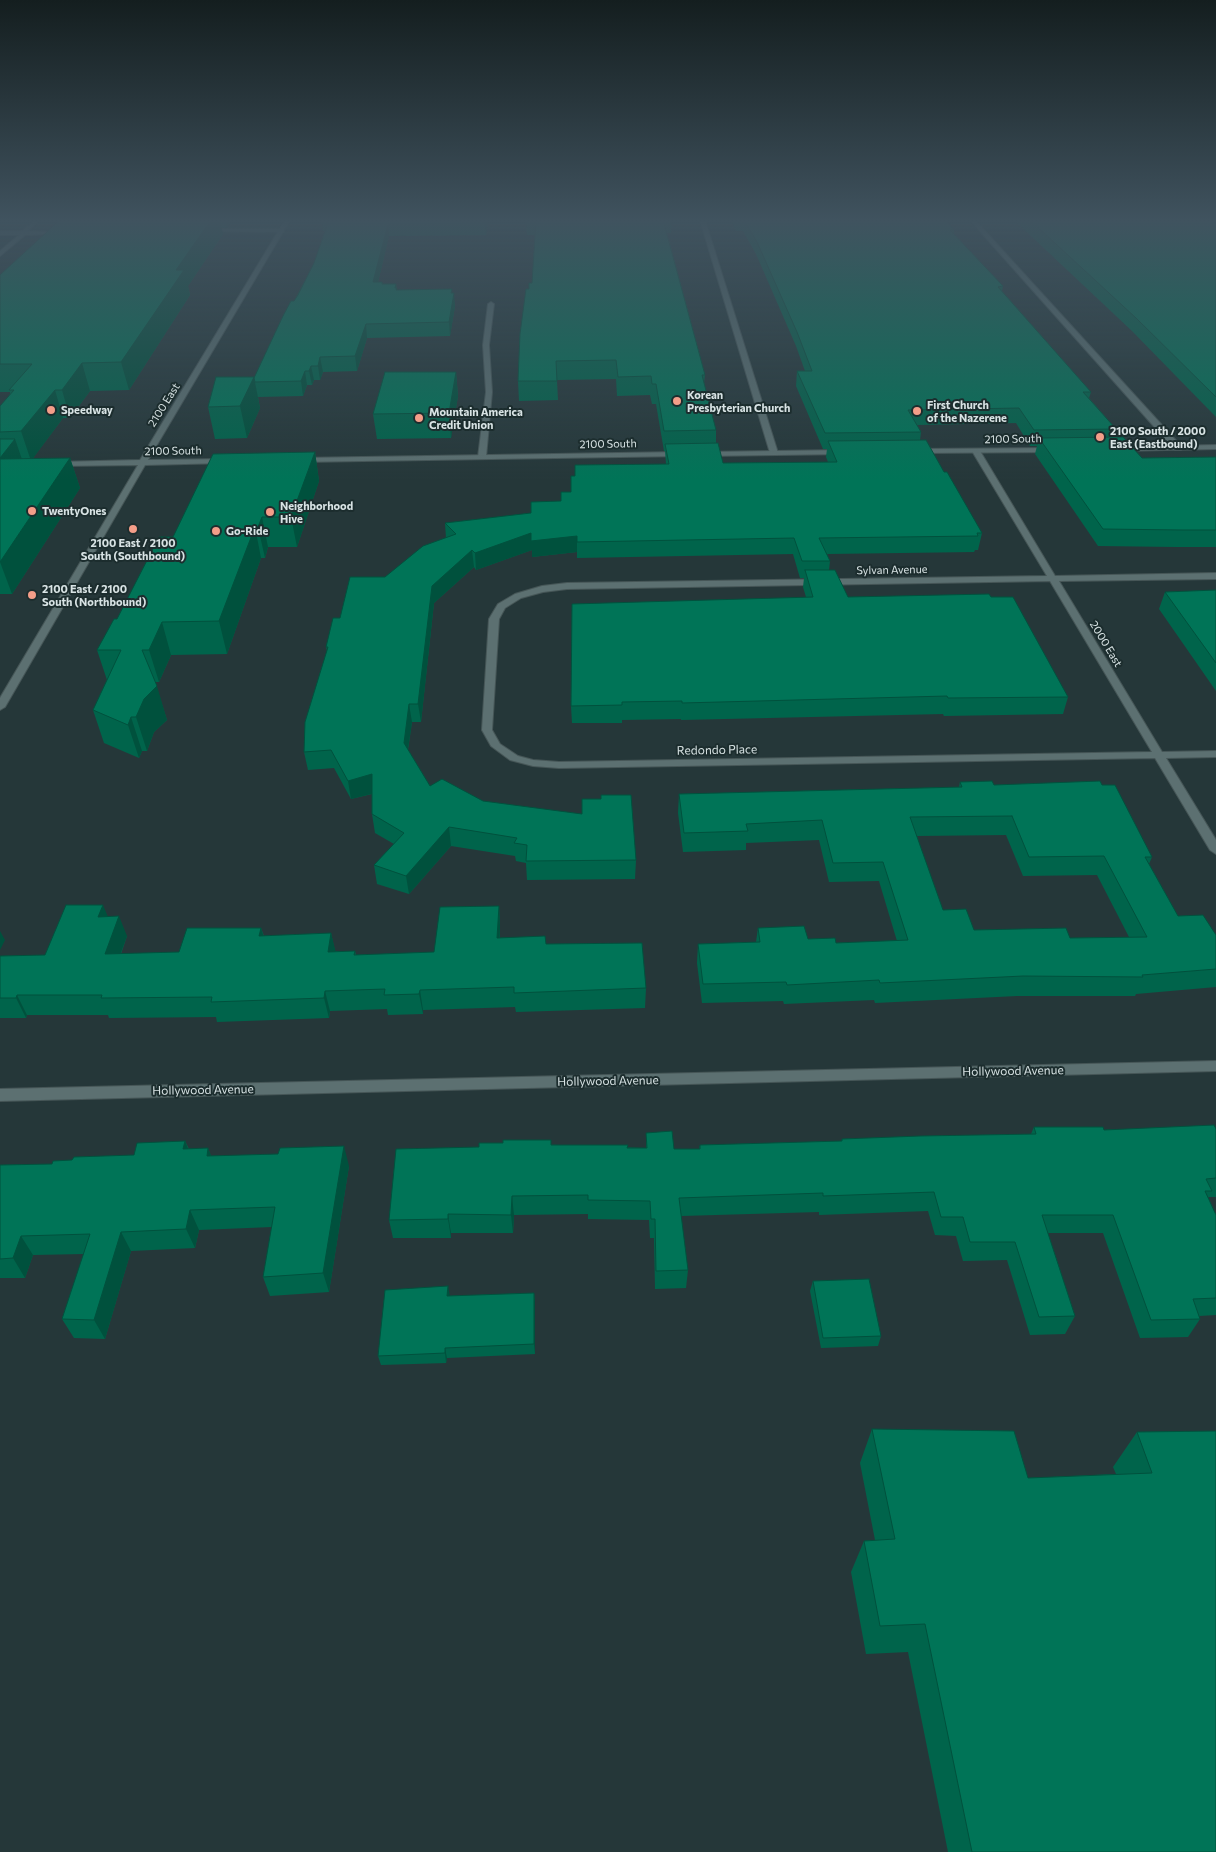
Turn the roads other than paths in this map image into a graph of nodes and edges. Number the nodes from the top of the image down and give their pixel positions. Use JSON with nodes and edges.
{"nodes":[{"id":1,"x":236,"y":306,"type":"edge"},
{"id":2,"x":491,"y":306,"type":"edge"},
{"id":3,"x":729,"y":306,"type":"edge"},
{"id":4,"x":1050,"y":306,"type":"edge"},
{"id":5,"x":1178,"y":448,"type":"junction"},
{"id":6,"x":1216,"y":448,"type":"edge"},
{"id":7,"x":1062,"y":449,"type":"edge"},
{"id":8,"x":1111,"y":449,"type":"edge"},
{"id":9,"x":976,"y":450,"type":"junction"},
{"id":10,"x":908,"y":451,"type":"edge"},
{"id":11,"x":851,"y":452,"type":"edge"},
{"id":12,"x":774,"y":453,"type":"junction"},
{"id":13,"x":689,"y":454,"type":"edge"},
{"id":14,"x":698,"y":454,"type":"edge"},
{"id":15,"x":482,"y":457,"type":"junction"},
{"id":16,"x":291,"y":460,"type":"edge"},
{"id":17,"x":236,"y":461,"type":"edge"},
{"id":18,"x":142,"y":463,"type":"junction"},
{"id":19,"x":47,"y":464,"type":"edge"},
{"id":20,"x":1216,"y":576,"type":"edge"},
{"id":21,"x":1051,"y":578,"type":"junction"},
{"id":22,"x":568,"y":586,"type":"joint"},
{"id":23,"x":0,"y":707,"type":"edge"},
{"id":24,"x":1216,"y":754,"type":"edge"},
{"id":25,"x":1158,"y":755,"type":"junction"},
{"id":26,"x":1216,"y":850,"type":"edge"},
{"id":27,"x":1216,"y":1066,"type":"edge"},
{"id":28,"x":0,"y":1095,"type":"edge"}],
"edges":[{"from":1,"to":18,"type":"street","name":"2100 East"},
{"from":2,"to":15,"type":"street"},
{"from":3,"to":12,"type":"street"},
{"from":4,"to":5,"type":"street"},
{"from":5,"to":6,"type":"street"},
{"from":5,"to":8,"type":"street"},
{"from":7,"to":9,"type":"street","name":"2100 South"},
{"from":9,"to":10,"type":"street","name":"2100 South"},
{"from":9,"to":21,"type":"street","name":"2000 East"},
{"from":11,"to":12,"type":"street"},
{"from":12,"to":14,"type":"street"},
{"from":13,"to":15,"type":"street","name":"2100 South"},
{"from":15,"to":16,"type":"street","name":"2100 South"},
{"from":17,"to":18,"type":"street","name":"2100 South"},
{"from":18,"to":19,"type":"street","name":"2100 South"},
{"from":18,"to":23,"type":"street","name":"2100 East"},
{"from":20,"to":21,"type":"street","name":"Sylvan Avenue"},
{"from":21,"to":22,"type":"street","name":"Sylvan Avenue"},
{"from":21,"to":25,"type":"street","name":"2000 East"},
{"from":22,"to":25,"type":"street","name":"Redondo Place"},
{"from":24,"to":25,"type":"street","name":"Redondo Place"},
{"from":25,"to":26,"type":"street","name":"2000 East"},
{"from":27,"to":28,"type":"street","name":"Hollywood Avenue"}]}
